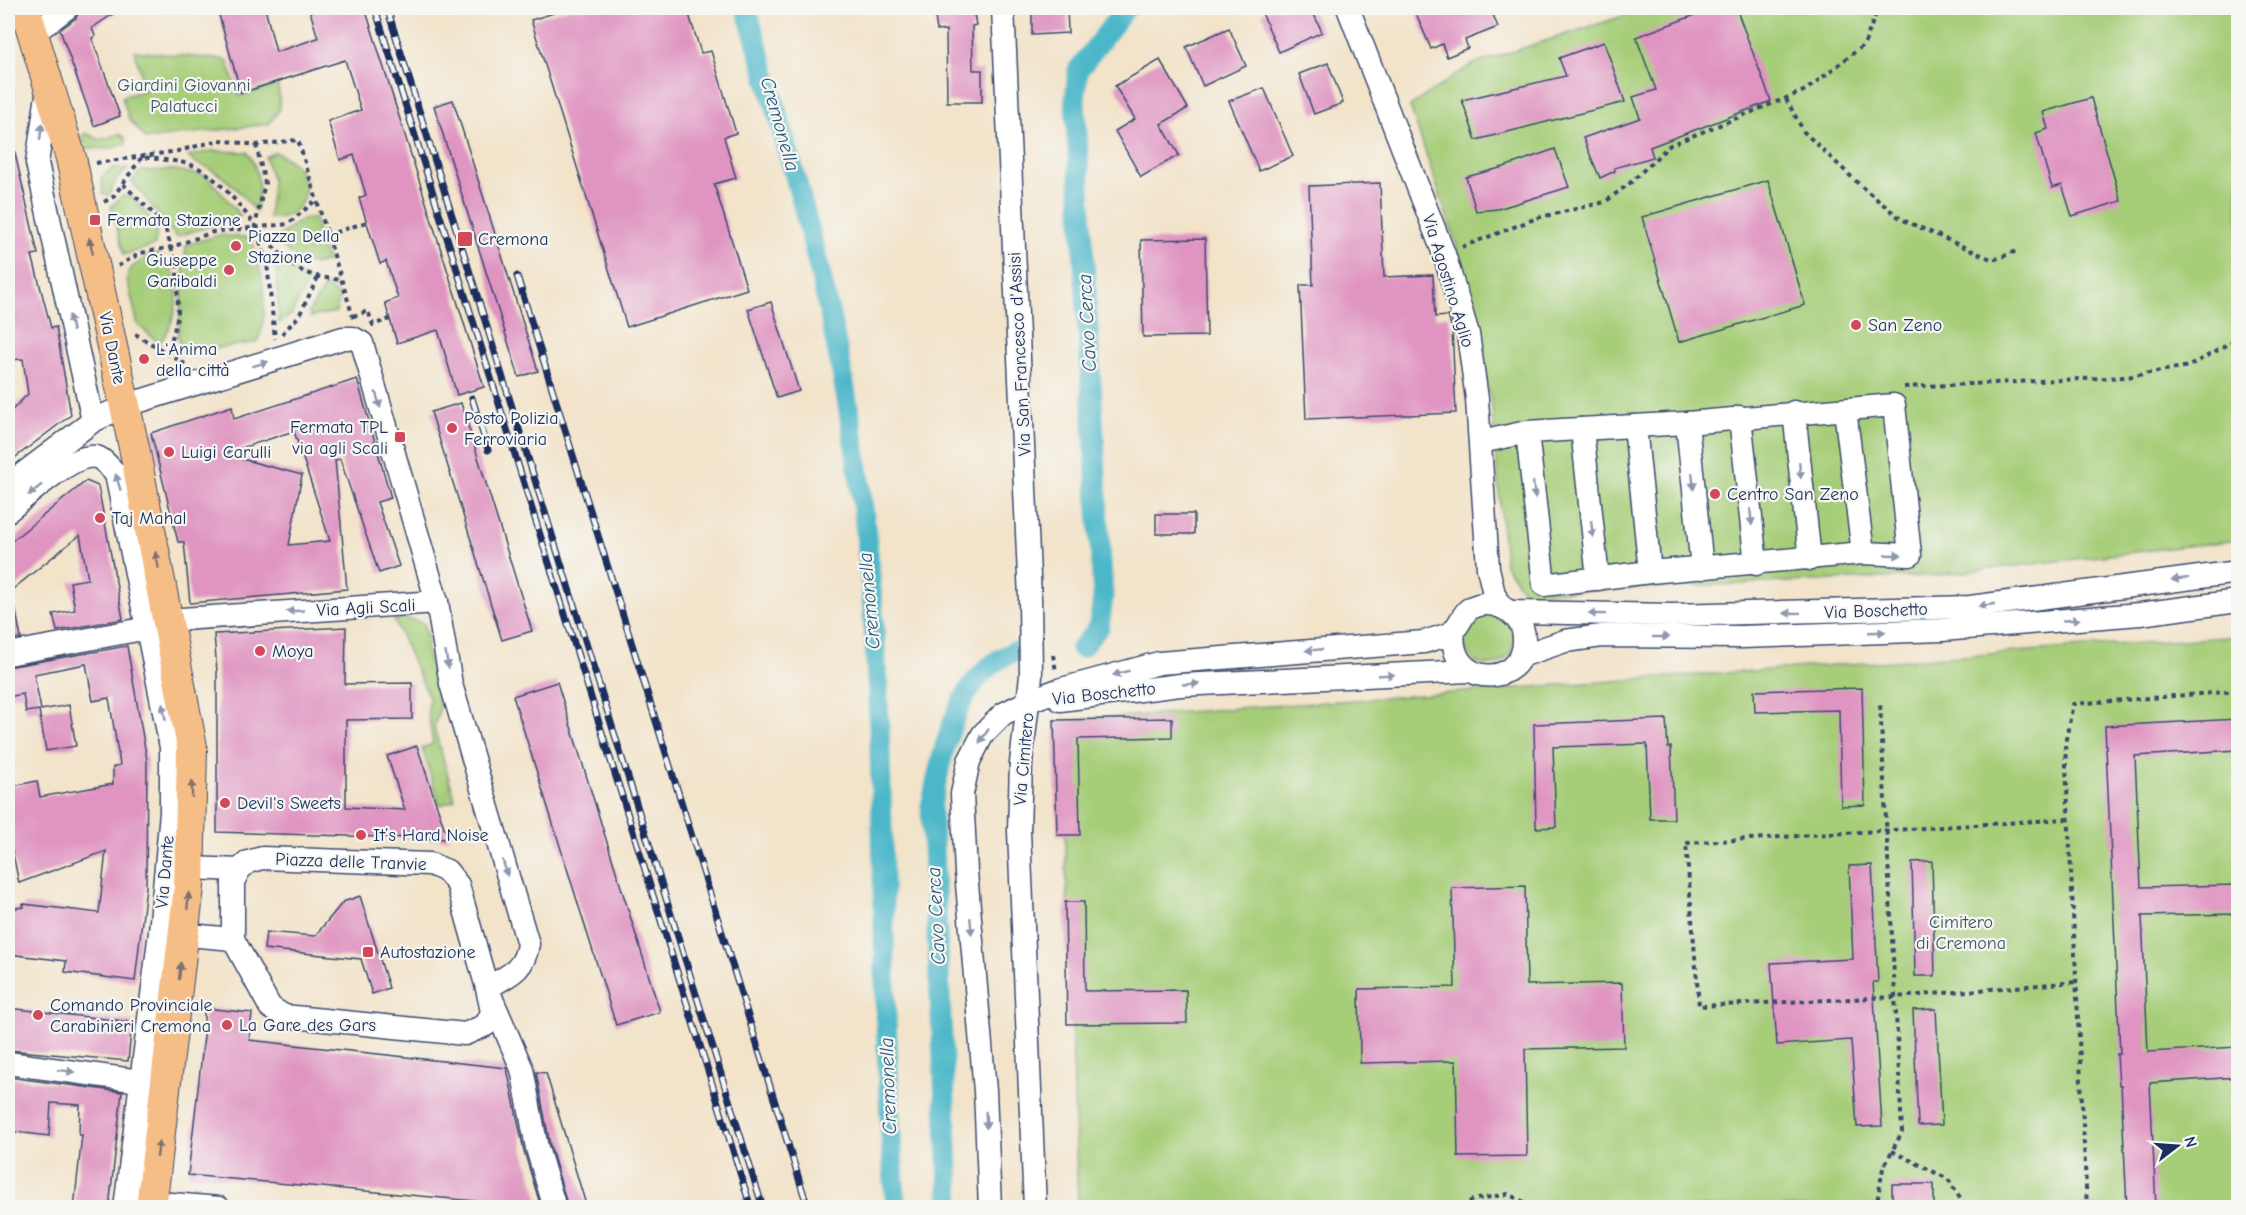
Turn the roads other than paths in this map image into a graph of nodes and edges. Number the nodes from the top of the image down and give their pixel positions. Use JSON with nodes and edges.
{"nodes":[{"id":1,"x":67,"y":8,"type":"edge"},
{"id":2,"x":1003,"y":8,"type":"edge"},
{"id":3,"x":1348,"y":8,"type":"edge"},
{"id":4,"x":30,"y":20,"type":"edge"},
{"id":5,"x":49,"y":80,"type":"junction"},
{"id":6,"x":80,"y":364,"type":"junction"},
{"id":7,"x":124,"y":406,"type":"junction"},
{"id":8,"x":1845,"y":410,"type":"junction"},
{"id":9,"x":1794,"y":412,"type":"junction"},
{"id":10,"x":1740,"y":417,"type":"junction"},
{"id":11,"x":93,"y":421,"type":"junction"},
{"id":12,"x":1688,"y":423,"type":"junction"},
{"id":13,"x":1635,"y":426,"type":"junction"},
{"id":14,"x":1582,"y":429,"type":"junction"},
{"id":15,"x":1527,"y":432,"type":"junction"},
{"id":16,"x":1481,"y":442,"type":"junction"},
{"id":17,"x":8,"y":485,"type":"edge"},
{"id":18,"x":8,"y":511,"type":"edge"},
{"id":19,"x":1863,"y":553,"type":"junction"},
{"id":20,"x":1810,"y":559,"type":"junction"},
{"id":21,"x":1756,"y":564,"type":"junction"},
{"id":22,"x":1488,"y":568,"type":"junction"},
{"id":23,"x":1702,"y":568,"type":"junction"},
{"id":24,"x":1650,"y":572,"type":"junction"},
{"id":25,"x":2238,"y":572,"type":"edge"},
{"id":26,"x":1598,"y":579,"type":"junction"},
{"id":27,"x":2238,"y":601,"type":"edge"},
{"id":28,"x":438,"y":602,"type":"junction"},
{"id":29,"x":1506,"y":610,"type":"junction"},
{"id":30,"x":1459,"y":621,"type":"junction"},
{"id":31,"x":154,"y":622,"type":"junction"},
{"id":32,"x":8,"y":654,"type":"edge"},
{"id":33,"x":1521,"y":656,"type":"junction"},
{"id":34,"x":1469,"y":671,"type":"junction"},
{"id":35,"x":1029,"y":701,"type":"junction"},
{"id":36,"x":171,"y":812,"type":"junction"},
{"id":37,"x":190,"y":868,"type":"junction"},
{"id":38,"x":239,"y":870,"type":"junction"},
{"id":39,"x":172,"y":933,"type":"junction"},
{"id":40,"x":233,"y":939,"type":"junction"},
{"id":41,"x":487,"y":988,"type":"junction"},
{"id":42,"x":163,"y":1006,"type":"junction"},
{"id":43,"x":465,"y":1034,"type":"junction"},
{"id":44,"x":8,"y":1063,"type":"edge"},
{"id":45,"x":141,"y":1080,"type":"junction"},
{"id":46,"x":528,"y":1102,"type":"junction"},
{"id":47,"x":164,"y":1106,"type":"junction"},
{"id":48,"x":138,"y":1204,"type":"edge"},
{"id":49,"x":219,"y":1208,"type":"edge"},
{"id":50,"x":555,"y":1208,"type":"edge"},
{"id":51,"x":990,"y":1208,"type":"edge"},
{"id":52,"x":1035,"y":1208,"type":"edge"}],
"edges":[{"from":1,"to":4,"type":"street"},
{"from":2,"to":35,"type":"street","name":"Via San Francesco d'Assisi"},
{"from":3,"to":16,"type":"street","name":"Via Agostino Aglio"},
{"from":4,"to":5,"type":"main road","name":"Via Dante"},
{"from":6,"to":5,"type":"street","name":"Via Dante","one_way":true},
{"from":7,"to":5,"type":"main road","name":"Via Dante","one_way":true},
{"from":6,"to":7,"type":"street"},
{"from":6,"to":11,"type":"street","name":"Via Dante"},
{"from":7,"to":11,"type":"street"},
{"from":7,"to":28,"type":"street","name":"Via Agli Scali","one_way":true},
{"from":31,"to":7,"type":"main road","name":"Via Dante","one_way":true},
{"from":8,"to":9,"type":"street"},
{"from":8,"to":19,"type":"street"},
{"from":19,"to":8,"type":"street","one_way":true},
{"from":9,"to":10,"type":"street"},
{"from":9,"to":20,"type":"street","one_way":true},
{"from":10,"to":12,"type":"street"},
{"from":10,"to":21,"type":"street","one_way":true},
{"from":11,"to":17,"type":"street"},
{"from":12,"to":13,"type":"street"},
{"from":12,"to":23,"type":"street","one_way":true},
{"from":13,"to":14,"type":"street"},
{"from":13,"to":24,"type":"street"},
{"from":14,"to":15,"type":"street"},
{"from":14,"to":26,"type":"street","one_way":true},
{"from":15,"to":16,"type":"street"},
{"from":15,"to":26,"type":"street","one_way":true},
{"from":16,"to":22,"type":"street","name":"Via Agostino Aglio"},
{"from":31,"to":18,"type":"street","name":"Via Dante","one_way":true},
{"from":19,"to":20,"type":"street"},
{"from":20,"to":21,"type":"street"},
{"from":21,"to":23,"type":"street"},
{"from":22,"to":29,"type":"street","name":"Via Agostino Aglio"},
{"from":22,"to":30,"type":"street","name":"Via Agostino Aglio"},
{"from":23,"to":24,"type":"street"},
{"from":24,"to":26,"type":"street"},
{"from":25,"to":29,"type":"street","name":"Via Boschetto","one_way":true},
{"from":33,"to":27,"type":"street","name":"Via Boschetto","one_way":true},
{"from":28,"to":31,"type":"street","name":"Via Agli Scali","one_way":true},
{"from":28,"to":41,"type":"street","one_way":true},
{"from":29,"to":30,"type":"street","name":"Via Boschetto"},
{"from":29,"to":33,"type":"street"},
{"from":30,"to":34,"type":"street"},
{"from":30,"to":35,"type":"street","name":"Via Boschetto","one_way":true},
{"from":31,"to":32,"type":"street","name":"Via Agli Scali"},
{"from":36,"to":31,"type":"street","name":"Via Dante","one_way":true},
{"from":37,"to":31,"type":"main road","name":"Via Dante","one_way":true},
{"from":33,"to":34,"type":"street","name":"Via Boschetto"},
{"from":35,"to":34,"type":"street","name":"Via Boschetto","one_way":true},
{"from":35,"to":51,"type":"street","name":"Via Cimitero","one_way":true},
{"from":35,"to":52,"type":"street","name":"Via Cimitero"},
{"from":36,"to":37,"type":"street","name":"Via Dante"},
{"from":36,"to":39,"type":"street","name":"Via Dante"},
{"from":37,"to":38,"type":"street"},
{"from":39,"to":37,"type":"main road","name":"Via Dante","one_way":true},
{"from":38,"to":40,"type":"street"},
{"from":38,"to":41,"type":"street","name":"Piazza delle Tranvie"},
{"from":39,"to":40,"type":"street"},
{"from":42,"to":39,"type":"main road","name":"Via Dante","one_way":true},
{"from":40,"to":43,"type":"street"},
{"from":41,"to":43,"type":"street","name":"Piazza delle Tranvie"},
{"from":41,"to":46,"type":"street","name":"Piazza delle Tranvie"},
{"from":42,"to":45,"type":"street","name":"Via Dante"},
{"from":42,"to":47,"type":"main road","name":"Via Dante"},
{"from":43,"to":46,"type":"street"},
{"from":44,"to":45,"type":"street","one_way":true},
{"from":45,"to":47,"type":"street"},
{"from":45,"to":48,"type":"street","name":"Via Dante"},
{"from":46,"to":50,"type":"street","name":"Piazza delle Tranvie"},
{"from":48,"to":47,"type":"main road","name":"Via Dante","one_way":true},
{"from":48,"to":49,"type":"street"}]}
